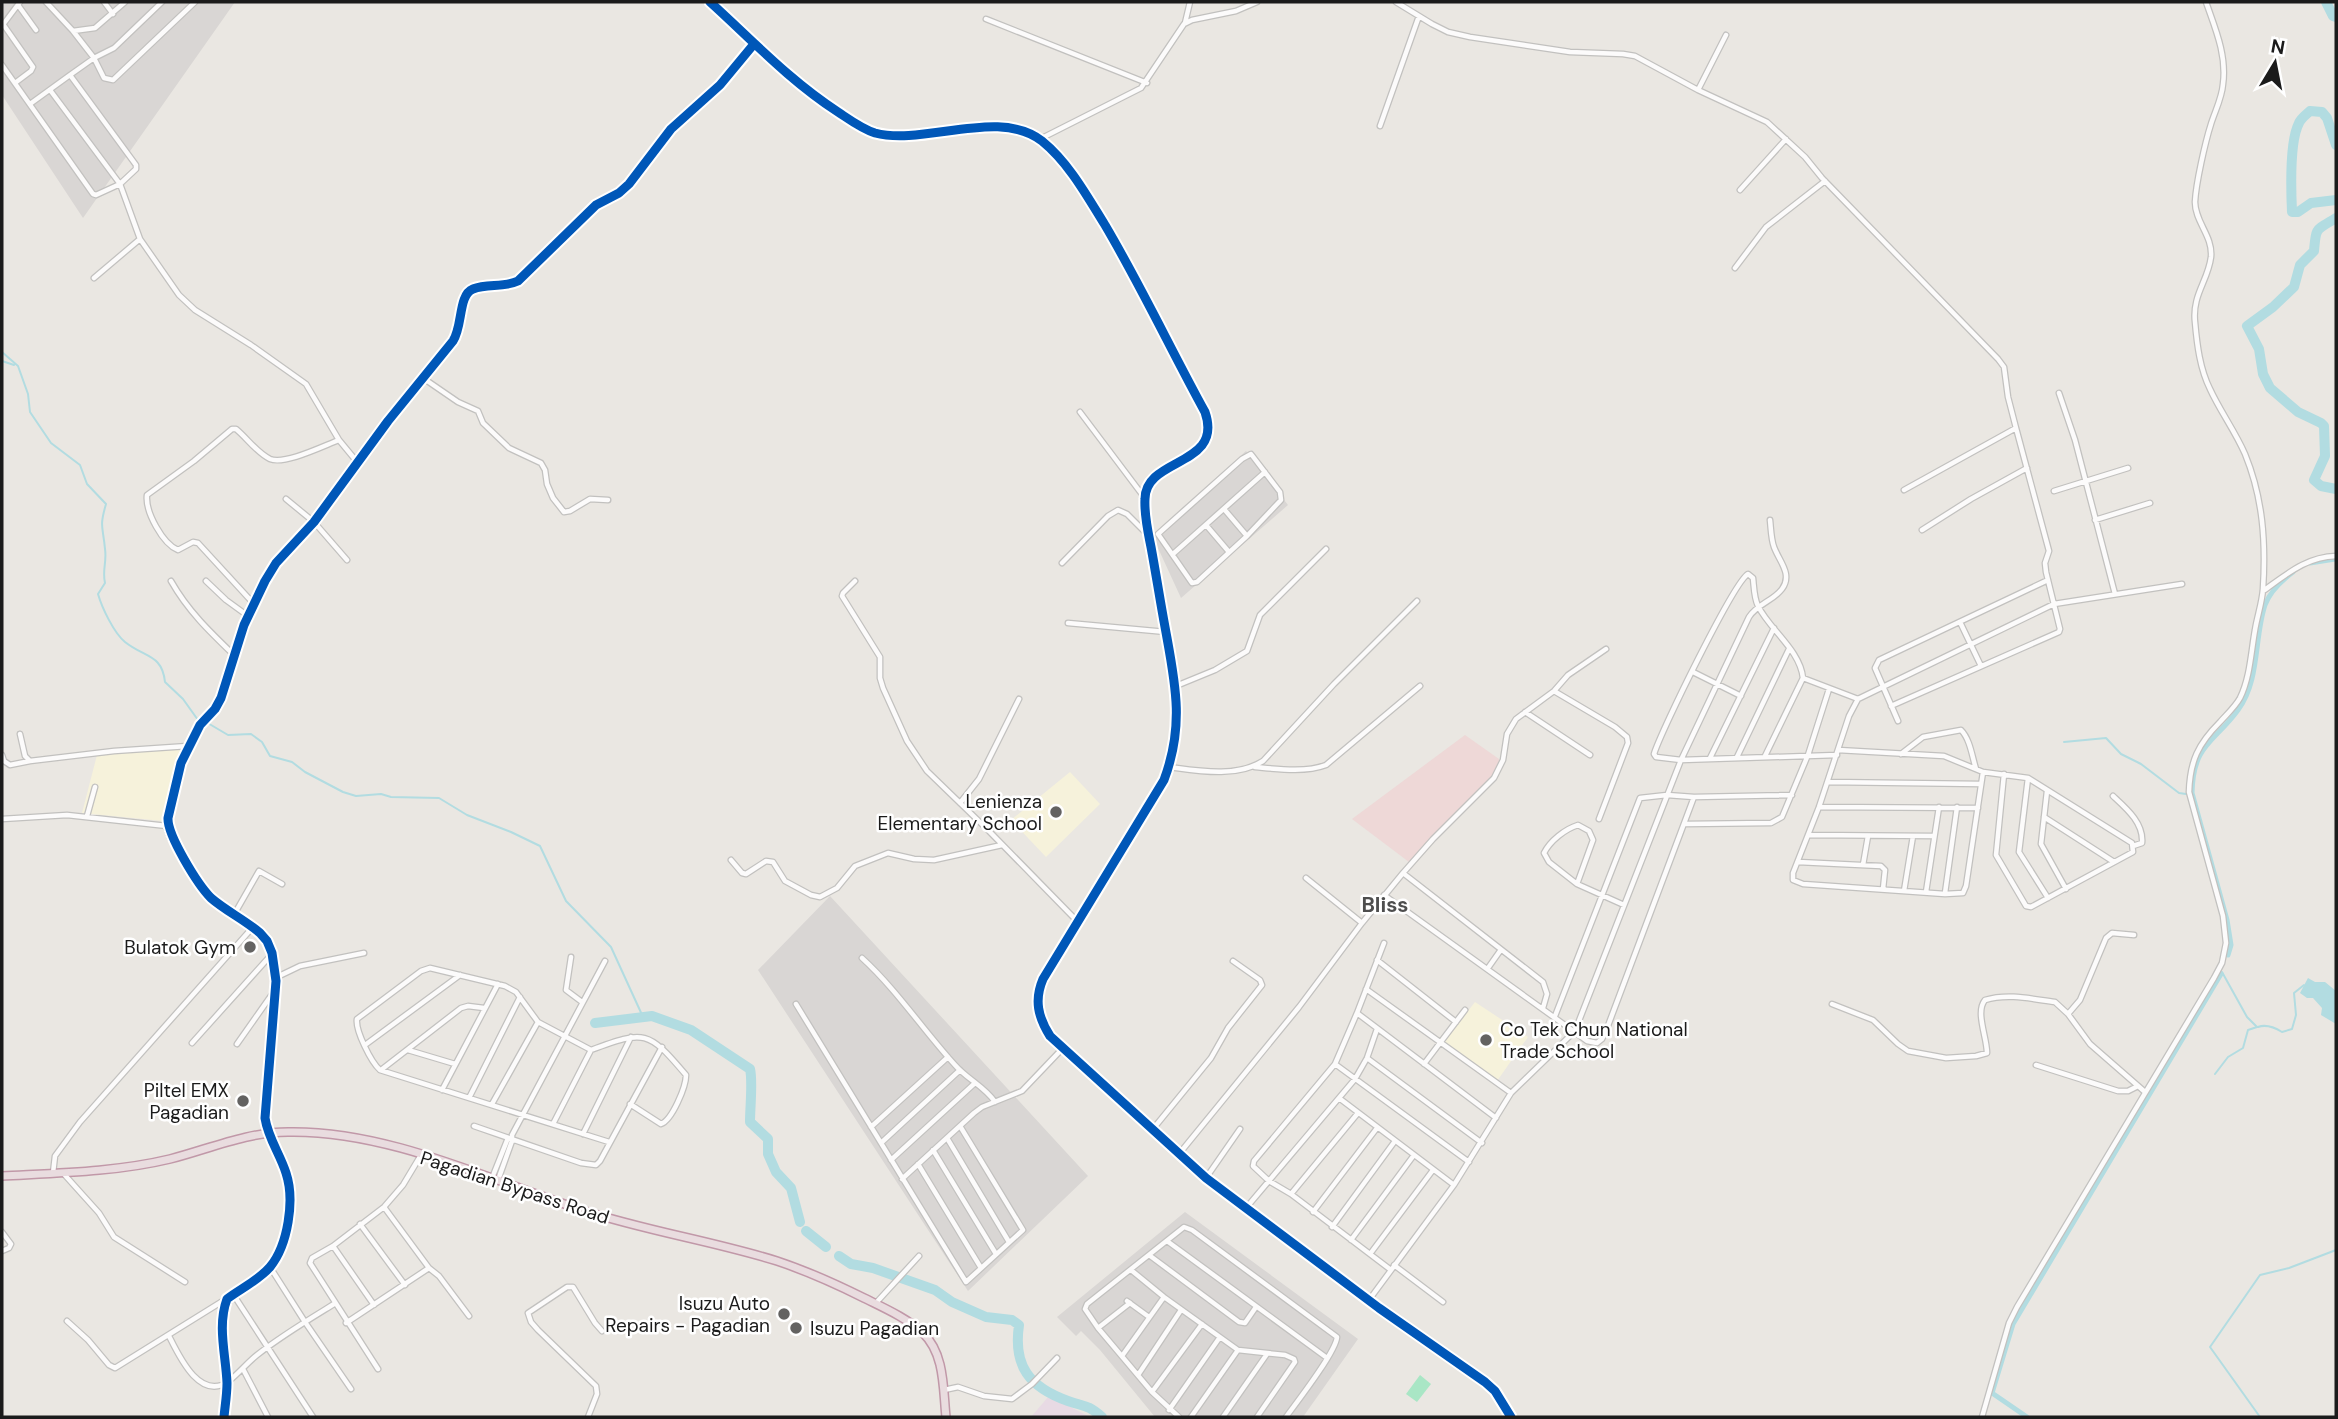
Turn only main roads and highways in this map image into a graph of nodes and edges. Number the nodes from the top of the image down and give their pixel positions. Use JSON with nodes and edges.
{"nodes":[{"id":1,"x":2,"y":1176,"type":"edge"},
{"id":2,"x":947,"y":1417,"type":"edge"}],
"edges":[{"from":1,"to":2,"type":"highway","name":"Pagadian Bypass Road"}]}
